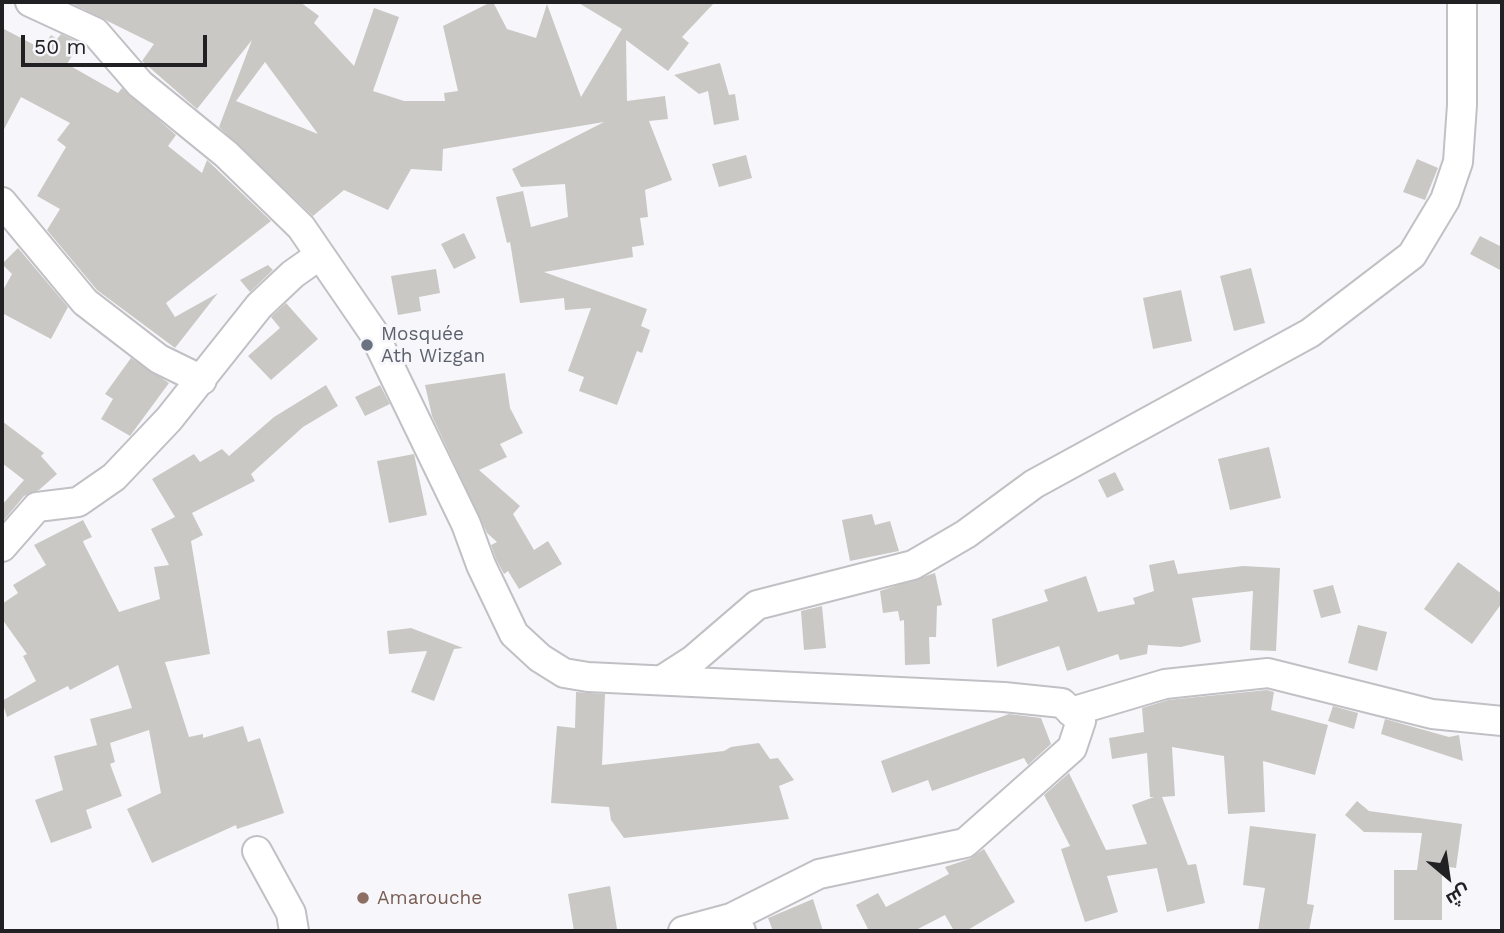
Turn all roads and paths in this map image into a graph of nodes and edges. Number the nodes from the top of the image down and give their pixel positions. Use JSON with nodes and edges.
{"nodes":[{"id":1,"x":30,"y":2,"type":"edge"},
{"id":2,"x":1462,"y":2,"type":"edge"},
{"id":3,"x":2,"y":202,"type":"edge"},
{"id":4,"x":320,"y":255,"type":"junction"},
{"id":5,"x":202,"y":380,"type":"junction"},
{"id":6,"x":2,"y":547,"type":"edge"},
{"id":7,"x":662,"y":680,"type":"junction"},
{"id":8,"x":1071,"y":712,"type":"junction"},
{"id":9,"x":1502,"y":721,"type":"edge"},
{"id":10,"x":257,"y":851,"type":"dead end"},
{"id":11,"x":736,"y":924,"type":"edge"},
{"id":12,"x":294,"y":931,"type":"edge"},
{"id":13,"x":683,"y":931,"type":"edge"}],
"edges":[{"from":1,"to":4,"type":"street"},
{"from":2,"to":7,"type":"street"},
{"from":3,"to":5,"type":"street"},
{"from":4,"to":5,"type":"street"},
{"from":4,"to":7,"type":"street"},
{"from":5,"to":6,"type":"street"},
{"from":7,"to":8,"type":"street"},
{"from":8,"to":9,"type":"street"},
{"from":8,"to":11,"type":"street"},
{"from":10,"to":12,"type":"street"},
{"from":11,"to":13,"type":"street"}]}
